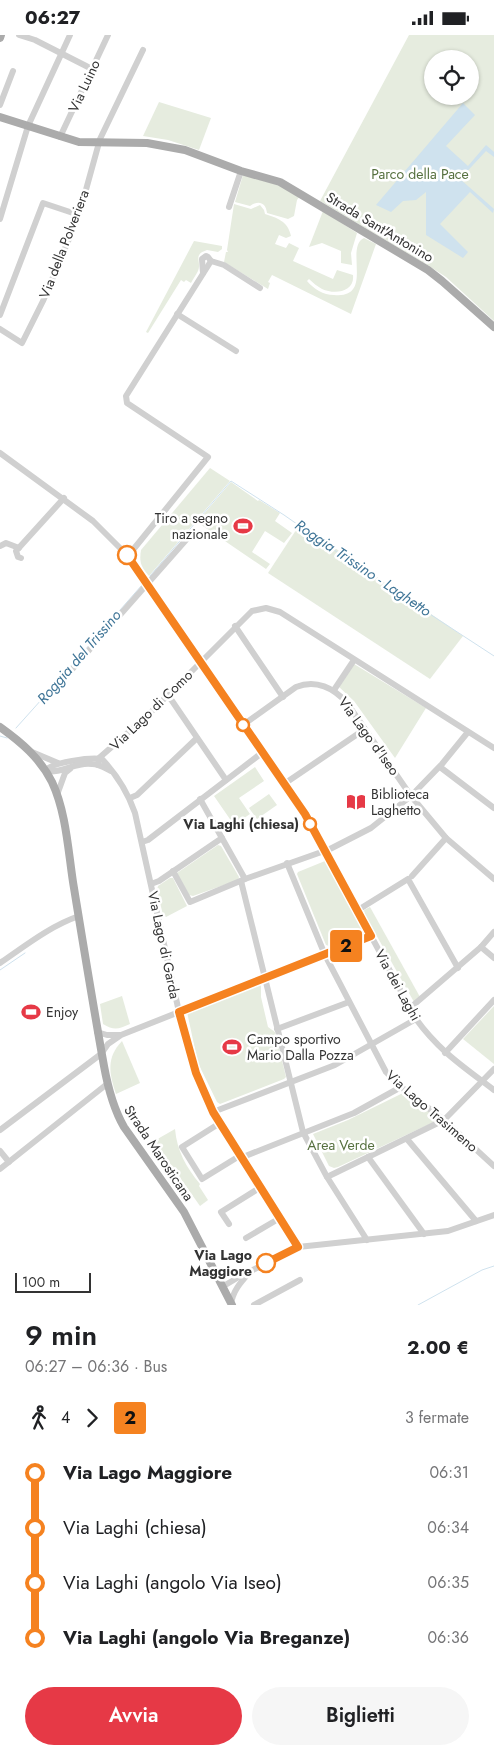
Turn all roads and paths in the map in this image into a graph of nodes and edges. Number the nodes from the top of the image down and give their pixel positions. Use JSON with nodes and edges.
{"nodes":[{"id":1,"x":19,"y":35,"type":"edge"},
{"id":2,"x":70,"y":35,"type":"edge"},
{"id":3,"x":108,"y":35,"type":"edge"},
{"id":4,"x":37,"y":38,"type":"edge"},
{"id":5,"x":142,"y":50,"type":"dead end"},
{"id":6,"x":61,"y":53,"type":"junction"},
{"id":7,"x":92,"y":69,"type":"junction"},
{"id":8,"x":13,"y":71,"type":"dead end"},
{"id":9,"x":0,"y":105,"type":"edge"},
{"id":10,"x":0,"y":117,"type":"edge"},
{"id":11,"x":28,"y":126,"type":"junction"},
{"id":12,"x":60,"y":137,"type":"junction"},
{"id":13,"x":99,"y":143,"type":"junction"},
{"id":14,"x":241,"y":171,"type":"junction"},
{"id":15,"x":230,"y":207,"type":"dead end"},
{"id":16,"x":79,"y":215,"type":"junction"},
{"id":17,"x":0,"y":219,"type":"edge"},
{"id":18,"x":260,"y":288,"type":"dead end"},
{"id":19,"x":177,"y":313,"type":"junction"},
{"id":20,"x":0,"y":315,"type":"edge"},
{"id":21,"x":494,"y":327,"type":"edge"},
{"id":22,"x":0,"y":329,"type":"edge"},
{"id":23,"x":236,"y":351,"type":"dead end"},
{"id":24,"x":0,"y":453,"type":"edge"},
{"id":25,"x":64,"y":498,"type":"junction"},
{"id":26,"x":193,"y":531,"type":"dead end"},
{"id":27,"x":0,"y":546,"type":"edge"},
{"id":28,"x":19,"y":547,"type":"junction"},
{"id":29,"x":128,"y":556,"type":"junction"},
{"id":30,"x":21,"y":559,"type":"dead end"},
{"id":31,"x":148,"y":583,"type":"junction"},
{"id":32,"x":235,"y":626,"type":"junction"},
{"id":33,"x":354,"y":660,"type":"junction"},
{"id":34,"x":200,"y":662,"type":"junction"},
{"id":35,"x":334,"y":690,"type":"junction"},
{"id":36,"x":53,"y":691,"type":"dead end"},
{"id":37,"x":168,"y":695,"type":"junction"},
{"id":38,"x":283,"y":697,"type":"junction"},
{"id":39,"x":244,"y":725,"type":"junction"},
{"id":40,"x":0,"y":727,"type":"edge"},
{"id":41,"x":365,"y":729,"type":"junction"},
{"id":42,"x":468,"y":732,"type":"junction"},
{"id":43,"x":197,"y":738,"type":"junction"},
{"id":44,"x":494,"y":748,"type":"edge"},
{"id":45,"x":30,"y":750,"type":"junction"},
{"id":46,"x":263,"y":752,"type":"junction"},
{"id":47,"x":99,"y":762,"type":"junction"},
{"id":48,"x":58,"y":763,"type":"junction"},
{"id":49,"x":440,"y":767,"type":"junction"},
{"id":50,"x":71,"y":768,"type":"junction"},
{"id":51,"x":45,"y":771,"type":"junction"},
{"id":52,"x":226,"y":780,"type":"junction"},
{"id":53,"x":284,"y":784,"type":"junction"},
{"id":54,"x":57,"y":795,"type":"junction"},
{"id":55,"x":411,"y":796,"type":"junction"},
{"id":56,"x":130,"y":798,"type":"junction"},
{"id":57,"x":200,"y":799,"type":"junction"},
{"id":58,"x":494,"y":808,"type":"edge"},
{"id":59,"x":446,"y":838,"type":"junction"},
{"id":60,"x":222,"y":839,"type":"junction"},
{"id":61,"x":142,"y":842,"type":"junction"},
{"id":62,"x":326,"y":851,"type":"junction"},
{"id":63,"x":287,"y":863,"type":"junction"},
{"id":64,"x":173,"y":871,"type":"junction"},
{"id":65,"x":410,"y":877,"type":"junction"},
{"id":66,"x":494,"y":879,"type":"edge"},
{"id":67,"x":243,"y":880,"type":"junction"},
{"id":68,"x":151,"y":883,"type":"junction"},
{"id":69,"x":358,"y":910,"type":"junction"},
{"id":70,"x":79,"y":916,"type":"junction"},
{"id":71,"x":494,"y":932,"type":"edge"},
{"id":72,"x":371,"y":936,"type":"junction"},
{"id":73,"x":481,"y":947,"type":"junction"},
{"id":74,"x":325,"y":955,"type":"junction"},
{"id":75,"x":494,"y":959,"type":"edge"},
{"id":76,"x":0,"y":963,"type":"edge"},
{"id":77,"x":458,"y":968,"type":"junction"},
{"id":78,"x":264,"y":978,"type":"junction"},
{"id":79,"x":494,"y":1000,"type":"edge"},
{"id":80,"x":349,"y":1002,"type":"junction"},
{"id":81,"x":410,"y":1008,"type":"junction"},
{"id":82,"x":179,"y":1012,"type":"junction"},
{"id":83,"x":416,"y":1019,"type":"junction"},
{"id":84,"x":277,"y":1029,"type":"junction"},
{"id":85,"x":97,"y":1032,"type":"junction"},
{"id":86,"x":121,"y":1035,"type":"junction"},
{"id":87,"x":371,"y":1046,"type":"junction"},
{"id":88,"x":102,"y":1053,"type":"junction"},
{"id":89,"x":445,"y":1053,"type":"junction"},
{"id":90,"x":494,"y":1069,"type":"edge"},
{"id":91,"x":482,"y":1081,"type":"junction"},
{"id":92,"x":290,"y":1083,"type":"junction"},
{"id":93,"x":107,"y":1084,"type":"junction"},
{"id":94,"x":401,"y":1087,"type":"junction"},
{"id":95,"x":494,"y":1090,"type":"edge"},
{"id":96,"x":213,"y":1112,"type":"junction"},
{"id":97,"x":444,"y":1120,"type":"junction"},
{"id":98,"x":220,"y":1123,"type":"junction"},
{"id":99,"x":0,"y":1130,"type":"edge"},
{"id":100,"x":302,"y":1133,"type":"junction"},
{"id":101,"x":407,"y":1139,"type":"junction"},
{"id":102,"x":0,"y":1151,"type":"edge"},
{"id":103,"x":242,"y":1156,"type":"junction"},
{"id":104,"x":368,"y":1157,"type":"junction"},
{"id":105,"x":9,"y":1162,"type":"junction"},
{"id":106,"x":494,"y":1166,"type":"edge"},
{"id":107,"x":0,"y":1169,"type":"edge"},
{"id":108,"x":327,"y":1177,"type":"junction"},
{"id":109,"x":261,"y":1187,"type":"junction"},
{"id":110,"x":494,"y":1215,"type":"edge"},
{"id":111,"x":280,"y":1218,"type":"junction"},
{"id":112,"x":476,"y":1221,"type":"junction"},
{"id":113,"x":229,"y":1224,"type":"dead end"},
{"id":114,"x":424,"y":1234,"type":"junction"},
{"id":115,"x":246,"y":1238,"type":"dead end"},
{"id":116,"x":367,"y":1240,"type":"junction"},
{"id":117,"x":298,"y":1247,"type":"junction"},
{"id":118,"x":250,"y":1273,"type":"junction"},
{"id":119,"x":300,"y":1280,"type":"dead end"},
{"id":120,"x":222,"y":1287,"type":"junction"},
{"id":121,"x":232,"y":1305,"type":"edge"},
{"id":122,"x":254,"y":1305,"type":"edge"}],
"edges":[{"from":1,"to":4,"type":"street"},
{"from":2,"to":6,"type":"street"},
{"from":3,"to":7,"type":"street","name":"Via Luino"},
{"from":4,"to":6,"type":"street"},
{"from":5,"to":13,"type":"street","name":"Via della Polveriera"},
{"from":6,"to":7,"type":"street"},
{"from":6,"to":11,"type":"street"},
{"from":7,"to":12,"type":"street","name":"Via Luino"},
{"from":8,"to":9,"type":"street"},
{"from":10,"to":11,"type":"main road","name":"Strada Sant'Antonino"},
{"from":11,"to":12,"type":"main road","name":"Strada Sant'Antonino"},
{"from":11,"to":17,"type":"street"},
{"from":12,"to":13,"type":"main road","name":"Strada Sant'Antonino"},
{"from":13,"to":14,"type":"main road","name":"Strada Sant'Antonino"},
{"from":13,"to":16,"type":"street","name":"Via della Polveriera"},
{"from":14,"to":15,"type":"street"},
{"from":14,"to":21,"type":"main road","name":"Strada Sant'Antonino"},
{"from":16,"to":20,"type":"street"},
{"from":16,"to":22,"type":"street","name":"Via della Polveriera"},
{"from":18,"to":19,"type":"street"},
{"from":19,"to":23,"type":"street"},
{"from":19,"to":29,"type":"street"},
{"from":24,"to":25,"type":"street","name":"Via dei Laghi"},
{"from":25,"to":28,"type":"street"},
{"from":25,"to":29,"type":"street","name":"Via dei Laghi"},
{"from":26,"to":31,"type":"street"},
{"from":27,"to":28,"type":"street"},
{"from":28,"to":30,"type":"street"},
{"from":29,"to":31,"type":"street","name":"Via dei Laghi"},
{"from":31,"to":34,"type":"street","name":"Via dei Laghi"},
{"from":31,"to":36,"type":"street"},
{"from":32,"to":33,"type":"street","name":"Via Lago di Como"},
{"from":32,"to":34,"type":"street","name":"Via Lago di Como"},
{"from":32,"to":38,"type":"street"},
{"from":33,"to":35,"type":"street"},
{"from":33,"to":42,"type":"street","name":"Via Lago di Como"},
{"from":34,"to":37,"type":"street","name":"Via Lago di Como"},
{"from":34,"to":39,"type":"street","name":"Via dei Laghi"},
{"from":35,"to":38,"type":"street","name":"Via Lago d'Iseo"},
{"from":35,"to":41,"type":"street","name":"Via Lago d'Iseo"},
{"from":37,"to":43,"type":"street"},
{"from":37,"to":47,"type":"street","name":"Via Lago di Como"},
{"from":38,"to":39,"type":"street","name":"Via Lago d'Iseo"},
{"from":39,"to":46,"type":"street","name":"Via dei Laghi"},
{"from":40,"to":45,"type":"main road","name":"Strada Marosticana"},
{"from":41,"to":53,"type":"street"},
{"from":41,"to":55,"type":"street","name":"Via Lago d'Iseo"},
{"from":42,"to":44,"type":"street","name":"Via Lago di Como"},
{"from":42,"to":49,"type":"street"},
{"from":43,"to":52,"type":"street"},
{"from":43,"to":56,"type":"street"},
{"from":45,"to":48,"type":"street"},
{"from":45,"to":51,"type":"main road","name":"Strada Marosticana"},
{"from":46,"to":52,"type":"street"},
{"from":46,"to":53,"type":"street","name":"Via dei Laghi"},
{"from":47,"to":48,"type":"street"},
{"from":47,"to":50,"type":"street"},
{"from":47,"to":56,"type":"street","name":"Via Lago di Garda"},
{"from":48,"to":51,"type":"street"},
{"from":49,"to":55,"type":"street"},
{"from":49,"to":58,"type":"street"},
{"from":50,"to":51,"type":"street"},
{"from":50,"to":54,"type":"street"},
{"from":51,"to":54,"type":"main road","name":"Strada Marosticana"},
{"from":52,"to":57,"type":"street"},
{"from":53,"to":62,"type":"street","name":"Via dei Laghi"},
{"from":54,"to":70,"type":"main road","name":"Strada Marosticana"},
{"from":55,"to":59,"type":"street","name":"Via Lago d'Iseo"},
{"from":55,"to":62,"type":"street"},
{"from":56,"to":61,"type":"street","name":"Via Lago di Garda"},
{"from":57,"to":60,"type":"street"},
{"from":57,"to":61,"type":"street"},
{"from":59,"to":65,"type":"street"},
{"from":59,"to":66,"type":"street","name":"Via Lago d'Iseo"},
{"from":60,"to":64,"type":"street"},
{"from":60,"to":67,"type":"street"},
{"from":61,"to":68,"type":"street","name":"Via Lago di Garda"},
{"from":62,"to":63,"type":"street"},
{"from":62,"to":69,"type":"street","name":"Via dei Laghi"},
{"from":63,"to":67,"type":"street"},
{"from":63,"to":74,"type":"street","name":"Via Lago Trasimeno"},
{"from":64,"to":67,"type":"street"},
{"from":64,"to":68,"type":"street"},
{"from":65,"to":69,"type":"street"},
{"from":65,"to":77,"type":"street"},
{"from":67,"to":78,"type":"street"},
{"from":68,"to":82,"type":"street","name":"Via Lago di Garda"},
{"from":69,"to":72,"type":"street","name":"Via dei Laghi"},
{"from":70,"to":76,"type":"street"},
{"from":70,"to":85,"type":"main road","name":"Strada Marosticana"},
{"from":71,"to":73,"type":"street"},
{"from":72,"to":74,"type":"street"},
{"from":72,"to":81,"type":"street","name":"Via dei Laghi"},
{"from":73,"to":75,"type":"street"},
{"from":73,"to":77,"type":"street"},
{"from":74,"to":78,"type":"street"},
{"from":74,"to":80,"type":"street","name":"Via Lago Trasimeno"},
{"from":77,"to":81,"type":"street"},
{"from":78,"to":82,"type":"street"},
{"from":78,"to":84,"type":"street"},
{"from":79,"to":89,"type":"street"},
{"from":80,"to":84,"type":"street"},
{"from":80,"to":87,"type":"street","name":"Via Lago Trasimeno"},
{"from":81,"to":83,"type":"street","name":"Via dei Laghi"},
{"from":82,"to":86,"type":"street"},
{"from":82,"to":96,"type":"street","name":"Via Lago di Garda"},
{"from":83,"to":87,"type":"street"},
{"from":83,"to":89,"type":"street","name":"Via dei Laghi"},
{"from":84,"to":92,"type":"street"},
{"from":85,"to":86,"type":"street"},
{"from":85,"to":88,"type":"main road","name":"Strada Marosticana"},
{"from":86,"to":88,"type":"street"},
{"from":87,"to":92,"type":"street"},
{"from":87,"to":94,"type":"street","name":"Via Lago Trasimeno"},
{"from":88,"to":93,"type":"main road","name":"Strada Marosticana"},
{"from":88,"to":99,"type":"street"},
{"from":89,"to":91,"type":"street","name":"Via dei Laghi"},
{"from":90,"to":91,"type":"street"},
{"from":91,"to":95,"type":"street","name":"Via dei Laghi"},
{"from":91,"to":97,"type":"street"},
{"from":92,"to":96,"type":"street"},
{"from":92,"to":100,"type":"street"},
{"from":93,"to":105,"type":"street"},
{"from":93,"to":120,"type":"main road","name":"Strada Marosticana"},
{"from":94,"to":97,"type":"street","name":"Via Lago Trasimeno"},
{"from":94,"to":100,"type":"street"},
{"from":96,"to":98,"type":"street","name":"Via Lago di Garda"},
{"from":97,"to":101,"type":"street"},
{"from":97,"to":106,"type":"street","name":"Via Lago Trasimeno"},
{"from":98,"to":103,"type":"street","name":"Via Lago di Garda"},
{"from":98,"to":103,"type":"street"},
{"from":100,"to":103,"type":"street"},
{"from":100,"to":108,"type":"street"},
{"from":101,"to":104,"type":"street"},
{"from":101,"to":112,"type":"street"},
{"from":102,"to":105,"type":"street"},
{"from":103,"to":109,"type":"street","name":"Via Lago di Garda"},
{"from":104,"to":108,"type":"street"},
{"from":104,"to":114,"type":"street"},
{"from":105,"to":107,"type":"street"},
{"from":108,"to":116,"type":"street"},
{"from":109,"to":111,"type":"street","name":"Via Lago di Garda"},
{"from":109,"to":113,"type":"street"},
{"from":110,"to":112,"type":"street"},
{"from":111,"to":115,"type":"street"},
{"from":111,"to":117,"type":"street","name":"Via Lago di Garda"},
{"from":112,"to":114,"type":"street"},
{"from":114,"to":116,"type":"street"},
{"from":116,"to":117,"type":"street"},
{"from":117,"to":118,"type":"street"},
{"from":118,"to":120,"type":"street"},
{"from":118,"to":121,"type":"street"},
{"from":119,"to":122,"type":"street"},
{"from":120,"to":121,"type":"main road","name":"Strada Marosticana"}]}
